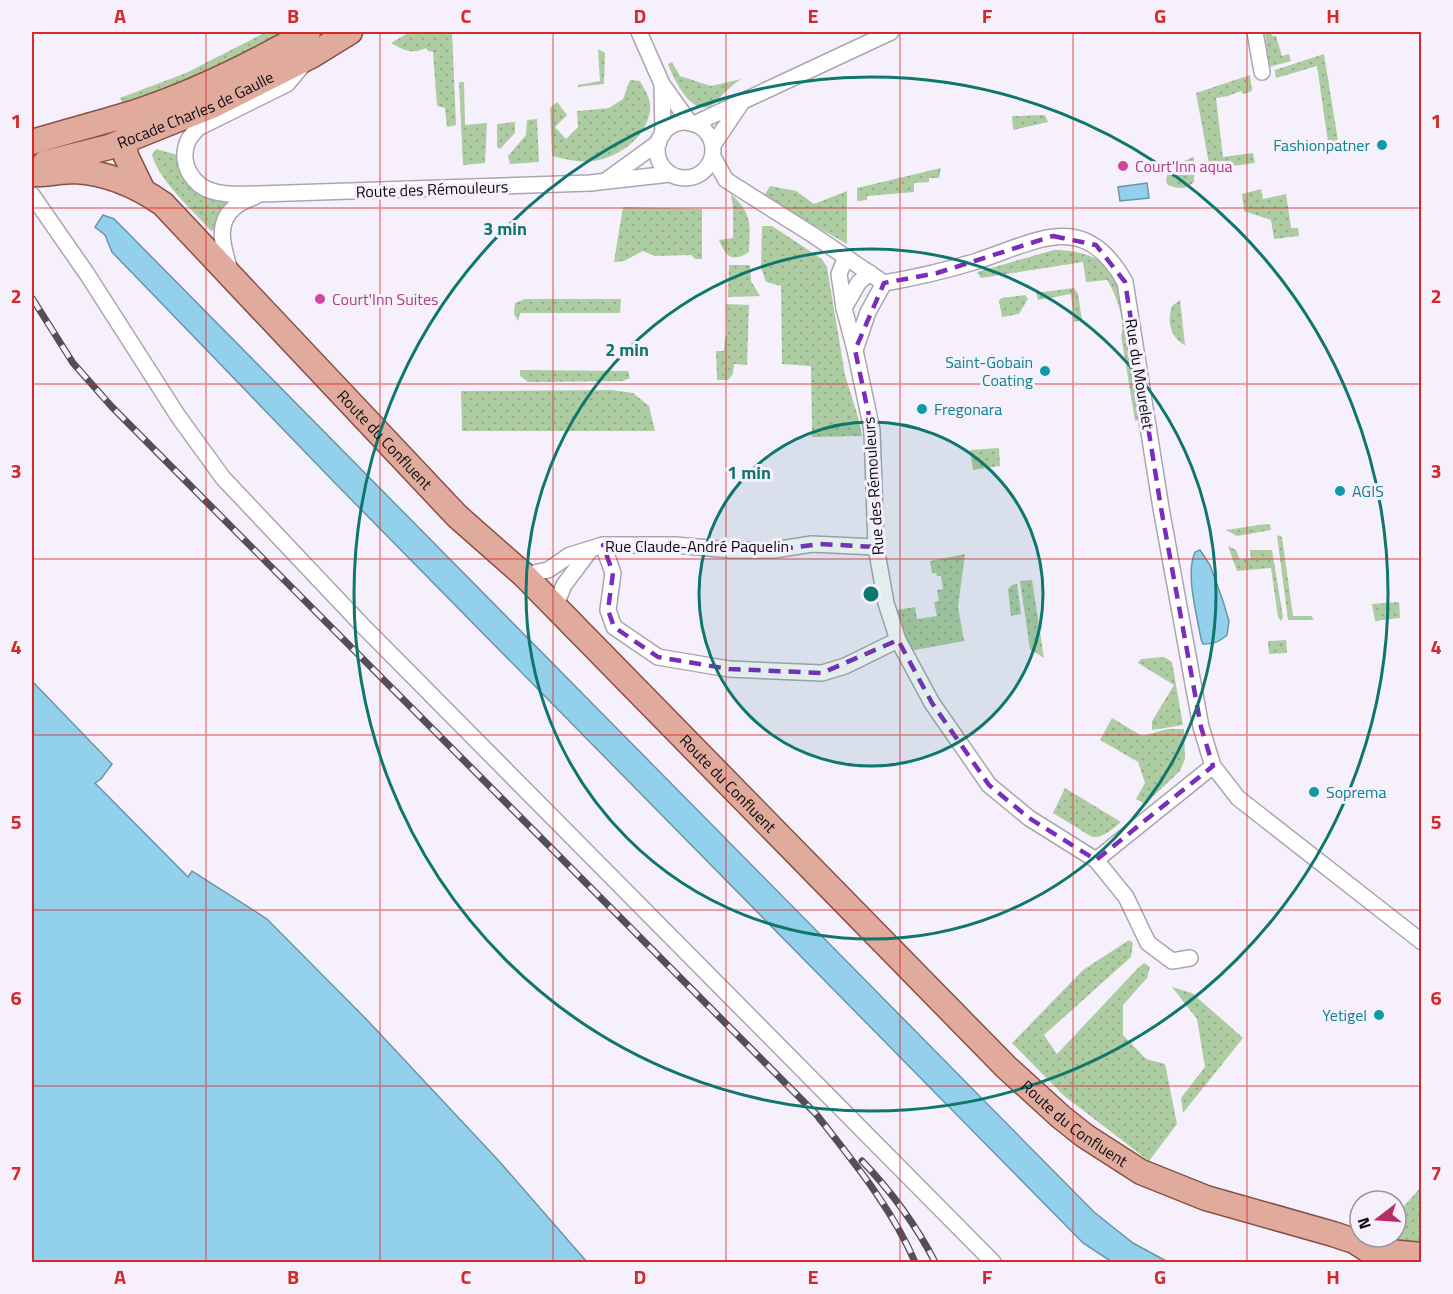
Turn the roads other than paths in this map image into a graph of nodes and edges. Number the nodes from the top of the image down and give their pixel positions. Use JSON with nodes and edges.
{"nodes":[{"id":1,"x":308,"y":32,"type":"edge"},
{"id":2,"x":350,"y":32,"type":"edge"},
{"id":3,"x":639,"y":32,"type":"edge"},
{"id":4,"x":891,"y":32,"type":"edge"},
{"id":5,"x":1255,"y":32,"type":"edge"},
{"id":6,"x":311,"y":56,"type":"junction"},
{"id":7,"x":251,"y":63,"type":"junction"},
{"id":8,"x":1262,"y":72,"type":"dead end"},
{"id":9,"x":662,"y":84,"type":"junction"},
{"id":10,"x":743,"y":99,"type":"junction"},
{"id":11,"x":101,"y":122,"type":"junction"},
{"id":12,"x":692,"y":123,"type":"junction"},
{"id":13,"x":131,"y":135,"type":"junction"},
{"id":14,"x":661,"y":138,"type":"junction"},
{"id":15,"x":32,"y":142,"type":"edge"},
{"id":16,"x":713,"y":151,"type":"junction"},
{"id":17,"x":32,"y":166,"type":"edge"},
{"id":18,"x":32,"y":174,"type":"edge"},
{"id":19,"x":670,"y":174,"type":"junction"},
{"id":20,"x":695,"y":176,"type":"junction"},
{"id":21,"x":605,"y":180,"type":"junction"},
{"id":22,"x":726,"y":180,"type":"junction"},
{"id":23,"x":142,"y":189,"type":"junction"},
{"id":24,"x":259,"y":194,"type":"junction"},
{"id":25,"x":32,"y":195,"type":"edge"},
{"id":26,"x":163,"y":204,"type":"junction"},
{"id":27,"x":846,"y":257,"type":"junction"},
{"id":28,"x":870,"y":273,"type":"junction"},
{"id":29,"x":232,"y":276,"type":"junction"},
{"id":30,"x":884,"y":283,"type":"junction"},
{"id":31,"x":844,"y":308,"type":"junction"},
{"id":32,"x":855,"y":350,"type":"junction"},
{"id":33,"x":597,"y":547,"type":"junction"},
{"id":34,"x":876,"y":547,"type":"junction"},
{"id":35,"x":524,"y":575,"type":"junction"},
{"id":36,"x":555,"y":607,"type":"junction"},
{"id":37,"x":898,"y":640,"type":"junction"},
{"id":38,"x":1213,"y":766,"type":"junction"},
{"id":39,"x":1096,"y":860,"type":"junction"},
{"id":40,"x":1422,"y":942,"type":"edge"},
{"id":41,"x":1190,"y":958,"type":"dead end"},
{"id":42,"x":1372,"y":1256,"type":"edge"},
{"id":43,"x":1422,"y":1256,"type":"edge"},
{"id":44,"x":993,"y":1263,"type":"edge"},
{"id":45,"x":1409,"y":1263,"type":"edge"}],
"edges":[{"from":1,"to":7,"type":"main road","name":"Rocade Charles de Gaulle"},
{"from":2,"to":6,"type":"main road","name":"Rocade Charles de Gaulle"},
{"from":3,"to":9,"type":"street"},
{"from":4,"to":10,"type":"street"},
{"from":5,"to":8,"type":"street"},
{"from":6,"to":13,"type":"main road","name":"Rocade Charles de Gaulle"},
{"from":6,"to":24,"type":"street","name":"Route des Rémouleurs"},
{"from":7,"to":11,"type":"main road","name":"Rocade Charles de Gaulle"},
{"from":7,"to":13,"type":"main road"},
{"from":9,"to":12,"type":"street"},
{"from":9,"to":14,"type":"street"},
{"from":10,"to":12,"type":"street"},
{"from":10,"to":16,"type":"street"},
{"from":11,"to":13,"type":"main road"},
{"from":11,"to":15,"type":"main road","name":"Rocade Charles de Gaulle"},
{"from":12,"to":14,"type":"street"},
{"from":12,"to":16,"type":"street"},
{"from":13,"to":17,"type":"main road","name":"Rocade Charles de Gaulle"},
{"from":13,"to":23,"type":"main road"},
{"from":13,"to":26,"type":"main road"},
{"from":14,"to":19,"type":"street"},
{"from":14,"to":21,"type":"street"},
{"from":16,"to":20,"type":"street"},
{"from":16,"to":22,"type":"street"},
{"from":18,"to":23,"type":"main road"},
{"from":19,"to":20,"type":"street"},
{"from":19,"to":21,"type":"street","name":"Route des Rémouleurs"},
{"from":20,"to":22,"type":"street"},
{"from":21,"to":24,"type":"street","name":"Route des Rémouleurs"},
{"from":22,"to":27,"type":"street"},
{"from":23,"to":26,"type":"main road"},
{"from":24,"to":29,"type":"street"},
{"from":25,"to":44,"type":"street"},
{"from":26,"to":29,"type":"main road","name":"Route du Confluent"},
{"from":27,"to":28,"type":"street"},
{"from":27,"to":31,"type":"street","name":"Rue des Rémouleurs"},
{"from":28,"to":30,"type":"street"},
{"from":28,"to":31,"type":"street"},
{"from":29,"to":35,"type":"main road","name":"Route du Confluent"},
{"from":30,"to":32,"type":"street"},
{"from":30,"to":38,"type":"street","name":"Rue du Mourelet"},
{"from":31,"to":32,"type":"street","name":"Rue des Rémouleurs"},
{"from":32,"to":34,"type":"street","name":"Rue des Rémouleurs"},
{"from":33,"to":34,"type":"street","name":"Rue Claude-André Paquelin"},
{"from":33,"to":35,"type":"street","name":"Rue Claude-André Paquelin"},
{"from":33,"to":36,"type":"street","name":"Rue Claude-André Paquelin"},
{"from":33,"to":37,"type":"street"},
{"from":34,"to":37,"type":"street","name":"Rue des Rémouleurs"},
{"from":35,"to":36,"type":"main road","name":"Route du Confluent"},
{"from":36,"to":42,"type":"main road","name":"Route du Confluent"},
{"from":37,"to":39,"type":"street","name":"Rue des Rémouleurs"},
{"from":38,"to":39,"type":"street"},
{"from":38,"to":40,"type":"street"},
{"from":39,"to":41,"type":"street","name":"Rue des Rémouleurs"},
{"from":42,"to":43,"type":"main road","name":"Route du Confluent"},
{"from":43,"to":45,"type":"main road"}]}
